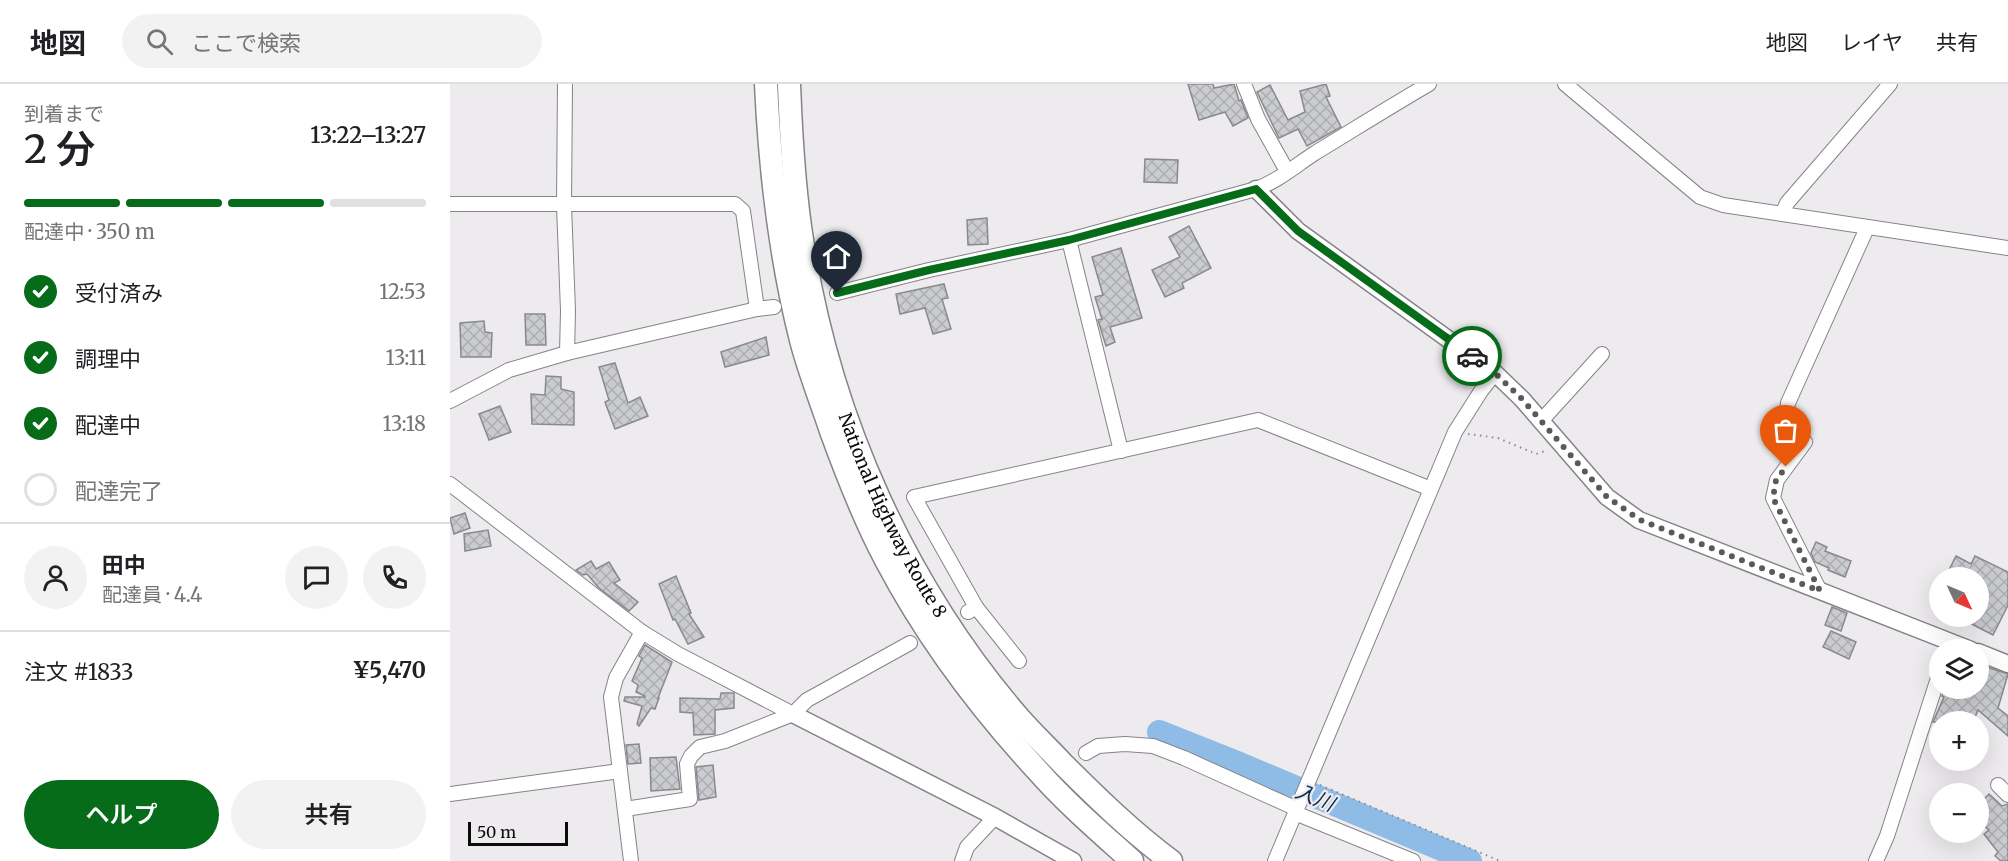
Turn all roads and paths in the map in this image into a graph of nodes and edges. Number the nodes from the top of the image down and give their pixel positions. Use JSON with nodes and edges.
{"nodes":[{"id":1,"x":565,"y":84,"type":"edge"},
{"id":2,"x":766,"y":84,"type":"edge"},
{"id":3,"x":789,"y":84,"type":"edge"},
{"id":4,"x":1244,"y":84,"type":"edge"},
{"id":5,"x":1430,"y":84,"type":"edge"},
{"id":6,"x":1564,"y":84,"type":"edge"},
{"id":7,"x":1890,"y":84,"type":"edge"},
{"id":8,"x":1287,"y":171,"type":"junction"},
{"id":9,"x":1256,"y":189,"type":"junction"},
{"id":10,"x":450,"y":204,"type":"edge"},
{"id":11,"x":564,"y":205,"type":"junction"},
{"id":12,"x":1782,"y":214,"type":"junction"},
{"id":13,"x":1867,"y":228,"type":"junction"},
{"id":14,"x":1069,"y":240,"type":"junction"},
{"id":15,"x":2008,"y":248,"type":"edge"},
{"id":16,"x":837,"y":293,"type":"dead end"},
{"id":17,"x":774,"y":307,"type":"dead end"},
{"id":18,"x":757,"y":309,"type":"junction"},
{"id":19,"x":567,"y":352,"type":"junction"},
{"id":20,"x":1602,"y":354,"type":"dead end"},
{"id":21,"x":1495,"y":373,"type":"junction"},
{"id":22,"x":450,"y":401,"type":"edge"},
{"id":23,"x":1541,"y":421,"type":"junction"},
{"id":24,"x":1455,"y":432,"type":"junction"},
{"id":25,"x":1562,"y":445,"type":"junction"},
{"id":26,"x":1121,"y":451,"type":"junction"},
{"id":27,"x":450,"y":484,"type":"edge"},
{"id":28,"x":1431,"y":489,"type":"junction"},
{"id":29,"x":1820,"y":591,"type":"junction"},
{"id":30,"x":642,"y":632,"type":"junction"},
{"id":31,"x":1934,"y":639,"type":"edge"},
{"id":32,"x":910,"y":643,"type":"dead end"},
{"id":33,"x":1989,"y":656,"type":"edge"},
{"id":34,"x":1018,"y":661,"type":"dead end"},
{"id":35,"x":2008,"y":664,"type":"edge"},
{"id":36,"x":1931,"y":699,"type":"edge"},
{"id":37,"x":793,"y":714,"type":"junction"},
{"id":38,"x":1086,"y":753,"type":"dead end"},
{"id":39,"x":620,"y":771,"type":"junction"},
{"id":40,"x":1309,"y":780,"type":"junction"},
{"id":41,"x":1998,"y":785,"type":"dead end"},
{"id":42,"x":450,"y":794,"type":"edge"},
{"id":43,"x":2008,"y":795,"type":"edge"},
{"id":44,"x":625,"y":809,"type":"junction"},
{"id":45,"x":1296,"y":811,"type":"junction"},
{"id":46,"x":995,"y":817,"type":"junction"},
{"id":47,"x":631,"y":861,"type":"edge"},
{"id":48,"x":962,"y":861,"type":"edge"},
{"id":49,"x":1074,"y":861,"type":"edge"},
{"id":50,"x":1132,"y":861,"type":"edge"},
{"id":51,"x":1171,"y":861,"type":"edge"},
{"id":52,"x":1275,"y":861,"type":"edge"},
{"id":53,"x":1413,"y":861,"type":"edge"},
{"id":54,"x":1500,"y":861,"type":"edge"},
{"id":55,"x":1876,"y":861,"type":"edge"}],
"edges":[{"from":1,"to":11,"type":"street"},
{"from":2,"to":50,"type":"highway","name":"National Highway Route 8"},
{"from":3,"to":51,"type":"highway","name":"National Highway Route 8"},
{"from":4,"to":8,"type":"street"},
{"from":5,"to":8,"type":"street"},
{"from":6,"to":12,"type":"street"},
{"from":7,"to":12,"type":"street"},
{"from":8,"to":9,"type":"street"},
{"from":9,"to":14,"type":"street"},
{"from":9,"to":21,"type":"street"},
{"from":10,"to":11,"type":"street"},
{"from":11,"to":18,"type":"street"},
{"from":11,"to":19,"type":"street"},
{"from":12,"to":13,"type":"street"},
{"from":13,"to":15,"type":"street"},
{"from":13,"to":29,"type":"street"},
{"from":14,"to":16,"type":"street"},
{"from":14,"to":26,"type":"street"},
{"from":17,"to":18,"type":"street"},
{"from":18,"to":19,"type":"street"},
{"from":19,"to":22,"type":"street"},
{"from":20,"to":23,"type":"street"},
{"from":21,"to":23,"type":"street"},
{"from":21,"to":24,"type":"street"},
{"from":23,"to":25,"type":"street"},
{"from":24,"to":25,"type":"path"},
{"from":24,"to":28,"type":"street"},
{"from":25,"to":29,"type":"street"},
{"from":26,"to":28,"type":"street"},
{"from":26,"to":34,"type":"street"},
{"from":27,"to":30,"type":"street"},
{"from":28,"to":40,"type":"street"},
{"from":29,"to":31,"type":"street"},
{"from":30,"to":37,"type":"street"},
{"from":30,"to":39,"type":"street"},
{"from":32,"to":37,"type":"street"},
{"from":33,"to":35,"type":"street"},
{"from":36,"to":55,"type":"street"},
{"from":37,"to":44,"type":"street"},
{"from":37,"to":46,"type":"street"},
{"from":38,"to":45,"type":"street"},
{"from":39,"to":42,"type":"street"},
{"from":39,"to":44,"type":"street"},
{"from":40,"to":45,"type":"street"},
{"from":40,"to":54,"type":"path"},
{"from":41,"to":43,"type":"street"},
{"from":44,"to":47,"type":"street"},
{"from":45,"to":52,"type":"street"},
{"from":45,"to":53,"type":"street"},
{"from":46,"to":48,"type":"street"},
{"from":46,"to":49,"type":"street"}]}
